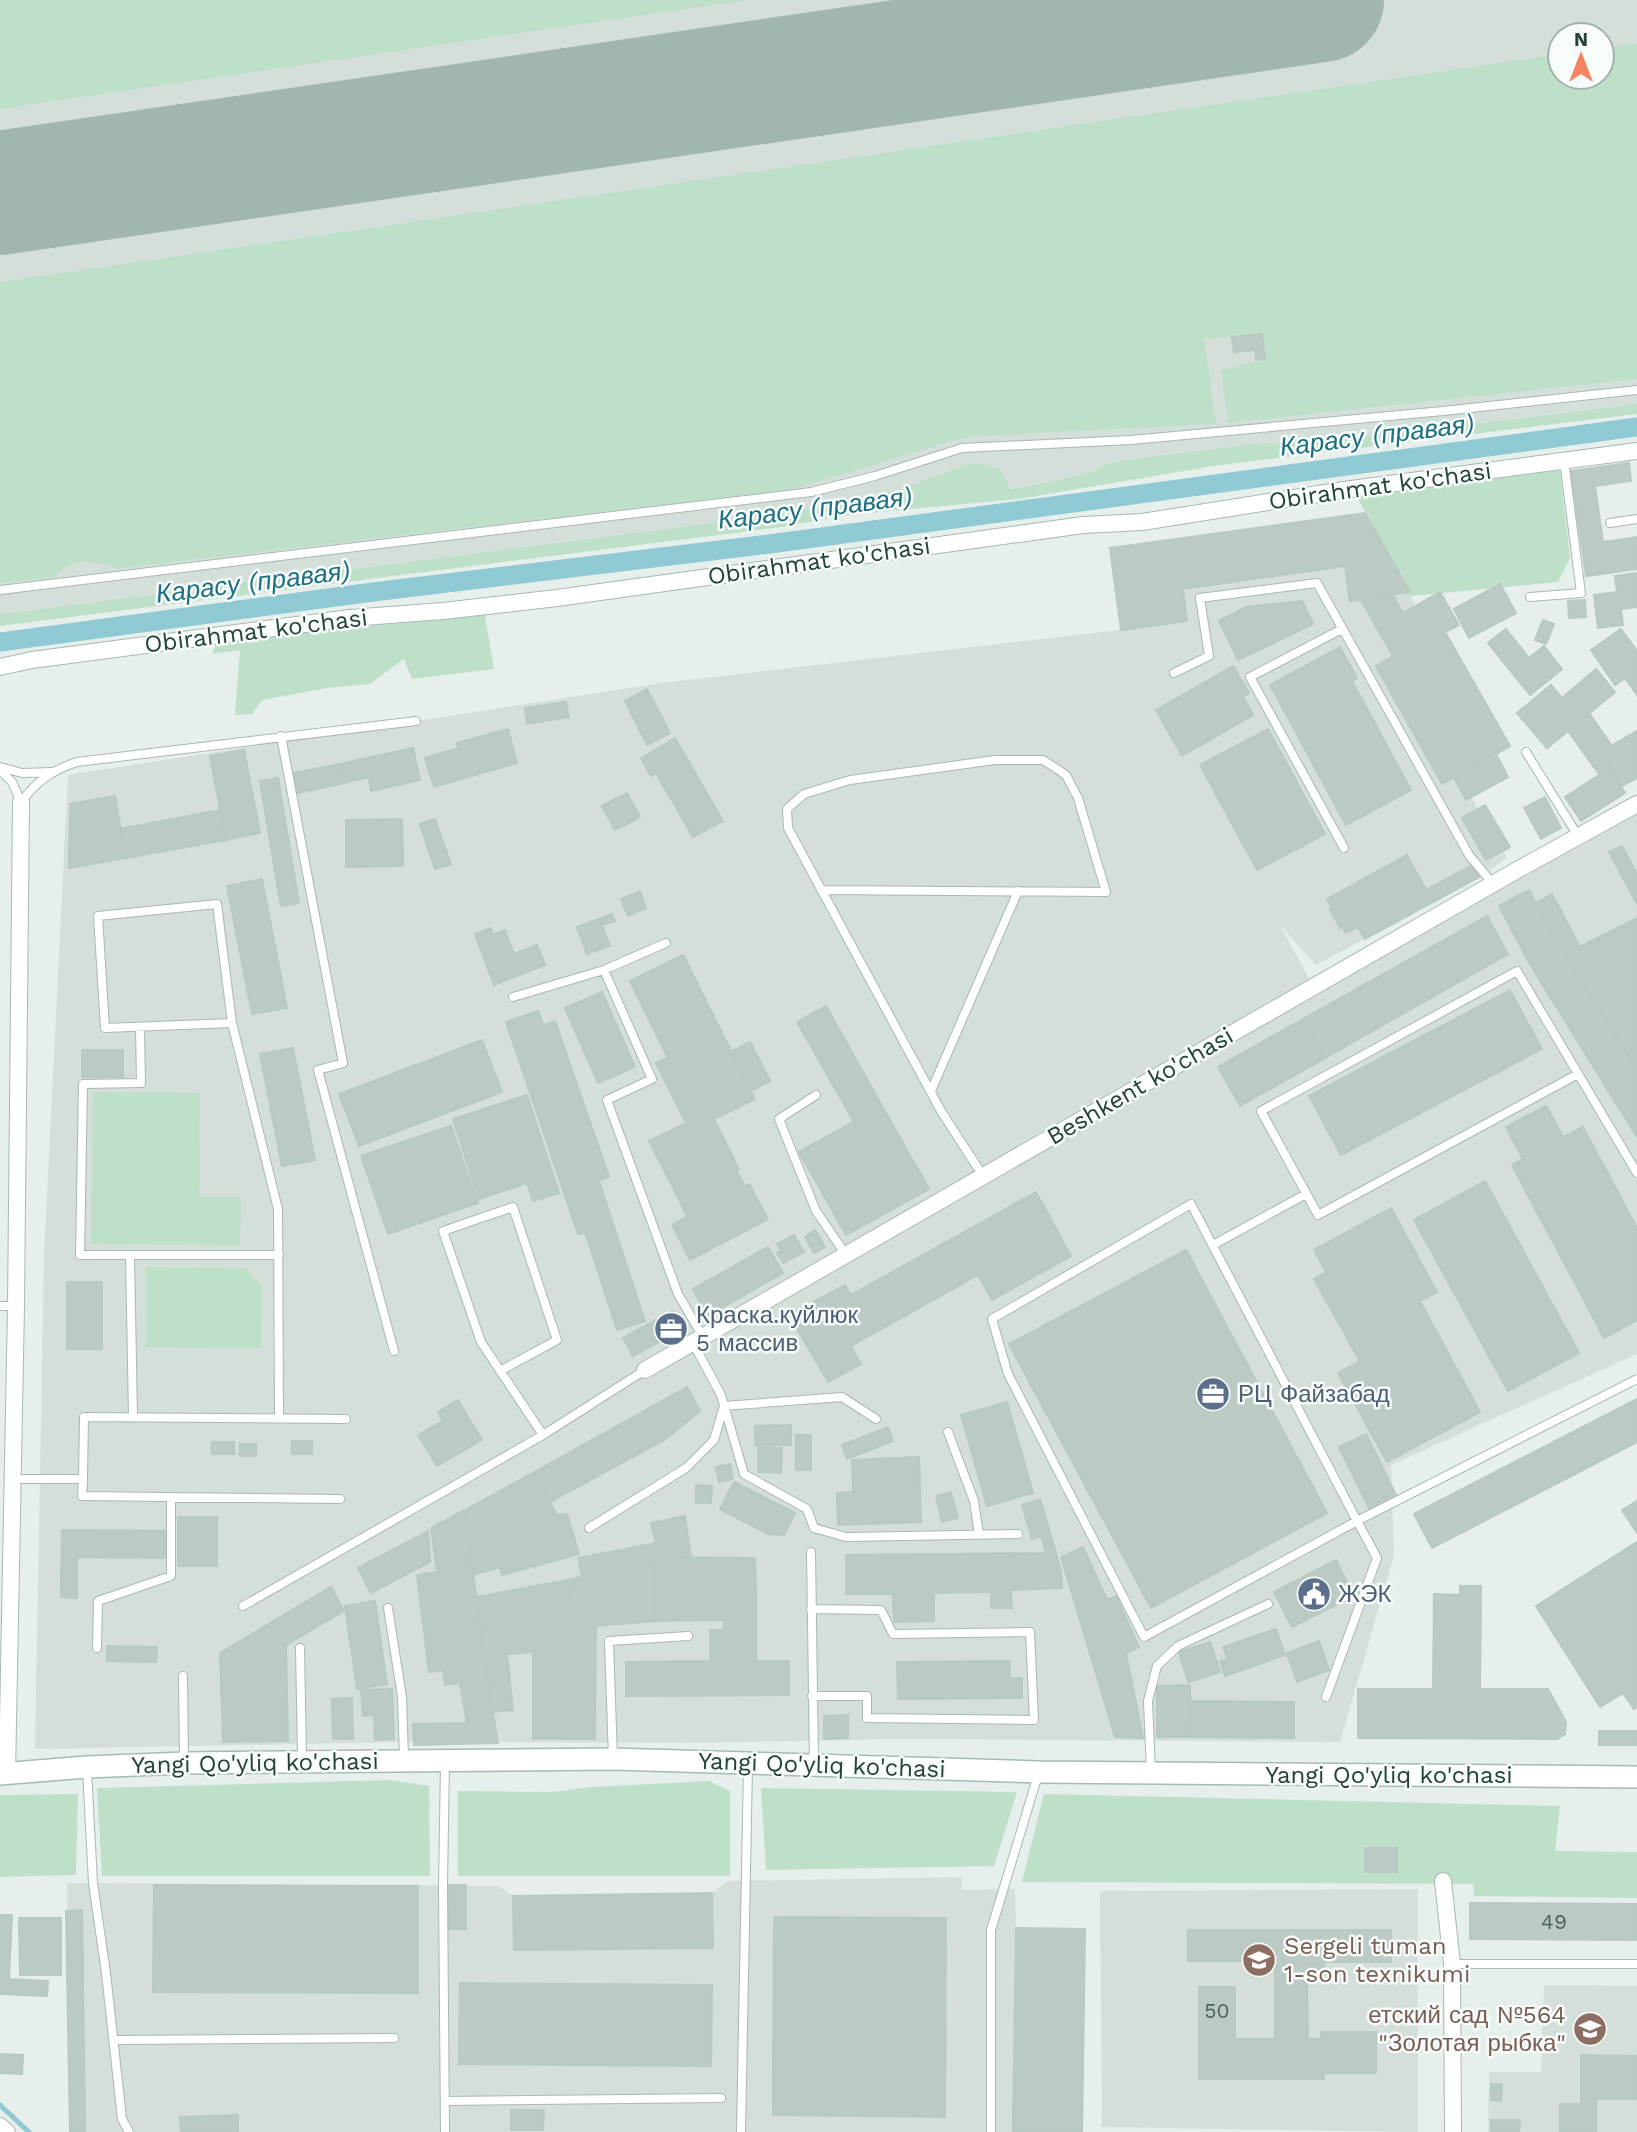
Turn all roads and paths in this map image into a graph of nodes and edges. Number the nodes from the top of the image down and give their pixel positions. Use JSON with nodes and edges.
{"nodes":[{"id":1,"x":1637,"y":390,"type":"edge"},
{"id":2,"x":1636,"y":454,"type":"edge"},
{"id":3,"x":1564,"y":460,"type":"junction"},
{"id":4,"x":1637,"y":519,"type":"edge"},
{"id":5,"x":1610,"y":523,"type":"dead end"},
{"id":6,"x":0,"y":590,"type":"edge"},
{"id":7,"x":1530,"y":597,"type":"dead end"},
{"id":8,"x":1342,"y":629,"type":"junction"},
{"id":9,"x":0,"y":667,"type":"edge"},
{"id":10,"x":1174,"y":673,"type":"dead end"},
{"id":11,"x":416,"y":721,"type":"dead end"},
{"id":12,"x":281,"y":736,"type":"junction"},
{"id":13,"x":1526,"y":752,"type":"dead end"},
{"id":14,"x":0,"y":768,"type":"edge"},
{"id":15,"x":51,"y":772,"type":"junction"},
{"id":16,"x":21,"y":802,"type":"junction"},
{"id":17,"x":1637,"y":804,"type":"edge"},
{"id":18,"x":1578,"y":836,"type":"junction"},
{"id":19,"x":1344,"y":848,"type":"dead end"},
{"id":20,"x":1493,"y":884,"type":"junction"},
{"id":21,"x":822,"y":890,"type":"junction"},
{"id":22,"x":1018,"y":891,"type":"junction"},
{"id":23,"x":666,"y":943,"type":"dead end"},
{"id":24,"x":604,"y":970,"type":"junction"},
{"id":25,"x":513,"y":997,"type":"dead end"},
{"id":26,"x":232,"y":1023,"type":"junction"},
{"id":27,"x":141,"y":1027,"type":"junction"},
{"id":28,"x":1578,"y":1073,"type":"junction"},
{"id":29,"x":931,"y":1091,"type":"junction"},
{"id":30,"x":816,"y":1096,"type":"dead end"},
{"id":31,"x":1637,"y":1173,"type":"edge"},
{"id":32,"x":983,"y":1176,"type":"junction"},
{"id":33,"x":1306,"y":1194,"type":"junction"},
{"id":34,"x":1213,"y":1245,"type":"junction"},
{"id":35,"x":130,"y":1255,"type":"junction"},
{"id":36,"x":279,"y":1255,"type":"junction"},
{"id":37,"x":846,"y":1255,"type":"junction"},
{"id":38,"x":8,"y":1306,"type":"edge"},
{"id":39,"x":698,"y":1340,"type":"junction"},
{"id":40,"x":394,"y":1351,"type":"dead end"},
{"id":41,"x":645,"y":1370,"type":"joint"},
{"id":42,"x":500,"y":1371,"type":"junction"},
{"id":43,"x":1637,"y":1380,"type":"edge"},
{"id":44,"x":724,"y":1406,"type":"junction"},
{"id":45,"x":133,"y":1418,"type":"junction"},
{"id":46,"x":279,"y":1418,"type":"junction"},
{"id":47,"x":346,"y":1419,"type":"dead end"},
{"id":48,"x":876,"y":1419,"type":"dead end"},
{"id":49,"x":948,"y":1432,"type":"dead end"},
{"id":50,"x":543,"y":1435,"type":"junction"},
{"id":51,"x":8,"y":1469,"type":"edge"},
{"id":52,"x":83,"y":1479,"type":"junction"},
{"id":53,"x":171,"y":1497,"type":"junction"},
{"id":54,"x":340,"y":1499,"type":"dead end"},
{"id":55,"x":1357,"y":1521,"type":"junction"},
{"id":56,"x":589,"y":1528,"type":"dead end"},
{"id":57,"x":1018,"y":1534,"type":"dead end"},
{"id":58,"x":979,"y":1535,"type":"junction"},
{"id":59,"x":811,"y":1552,"type":"dead end"},
{"id":60,"x":1268,"y":1604,"type":"dead end"},
{"id":61,"x":243,"y":1606,"type":"dead end"},
{"id":62,"x":388,"y":1608,"type":"dead end"},
{"id":63,"x":811,"y":1609,"type":"junction"},
{"id":64,"x":688,"y":1636,"type":"dead end"},
{"id":65,"x":97,"y":1648,"type":"dead end"},
{"id":66,"x":300,"y":1648,"type":"dead end"},
{"id":67,"x":183,"y":1676,"type":"dead end"},
{"id":68,"x":812,"y":1696,"type":"junction"},
{"id":69,"x":1326,"y":1697,"type":"dead end"},
{"id":70,"x":613,"y":1759,"type":"junction"},
{"id":71,"x":446,"y":1760,"type":"junction"},
{"id":72,"x":405,"y":1761,"type":"junction"},
{"id":73,"x":302,"y":1762,"type":"junction"},
{"id":74,"x":184,"y":1763,"type":"junction"},
{"id":75,"x":748,"y":1763,"type":"junction"},
{"id":76,"x":86,"y":1766,"type":"junction"},
{"id":77,"x":814,"y":1766,"type":"junction"},
{"id":78,"x":1039,"y":1772,"type":"junction"},
{"id":79,"x":1151,"y":1773,"type":"junction"},
{"id":80,"x":4,"y":1774,"type":"edge"},
{"id":81,"x":1637,"y":1777,"type":"edge"},
{"id":82,"x":1443,"y":1881,"type":"dead end"},
{"id":83,"x":1452,"y":1964,"type":"junction"},
{"id":84,"x":1637,"y":1964,"type":"edge"},
{"id":85,"x":394,"y":2038,"type":"dead end"},
{"id":86,"x":113,"y":2040,"type":"junction"},
{"id":87,"x":721,"y":2098,"type":"dead end"},
{"id":88,"x":445,"y":2101,"type":"junction"},
{"id":89,"x":0,"y":2126,"type":"edge"},
{"id":90,"x":7,"y":2132,"type":"edge"},
{"id":91,"x":129,"y":2132,"type":"edge"},
{"id":92,"x":445,"y":2132,"type":"edge"},
{"id":93,"x":741,"y":2132,"type":"edge"},
{"id":94,"x":991,"y":2132,"type":"edge"},
{"id":95,"x":1453,"y":2132,"type":"edge"}],
"edges":[{"from":1,"to":6,"type":"lane"},
{"from":2,"to":3,"type":"street","name":"Obirahmat ko'chasi"},
{"from":3,"to":7,"type":"lane"},
{"from":3,"to":9,"type":"street","name":"Obirahmat ko'chasi"},
{"from":4,"to":5,"type":"lane"},
{"from":8,"to":10,"type":"lane"},
{"from":8,"to":19,"type":"lane"},
{"from":8,"to":20,"type":"lane"},
{"from":11,"to":12,"type":"lane"},
{"from":12,"to":15,"type":"lane"},
{"from":12,"to":40,"type":"lane"},
{"from":13,"to":18,"type":"lane"},
{"from":14,"to":15,"type":"lane"},
{"from":14,"to":16,"type":"lane"},
{"from":15,"to":16,"type":"lane"},
{"from":16,"to":38,"type":"street","name":"Yangi Qo'yliq ko'chasi"},
{"from":17,"to":18,"type":"street","name":"Beshkent ko'chasi"},
{"from":18,"to":20,"type":"street","name":"Beshkent ko'chasi"},
{"from":20,"to":32,"type":"street","name":"Beshkent ko'chasi"},
{"from":21,"to":22,"type":"lane"},
{"from":21,"to":22,"type":"lane"},
{"from":21,"to":29,"type":"lane"},
{"from":22,"to":29,"type":"lane"},
{"from":23,"to":24,"type":"lane"},
{"from":24,"to":25,"type":"lane"},
{"from":24,"to":39,"type":"lane"},
{"from":26,"to":27,"type":"lane"},
{"from":26,"to":27,"type":"lane"},
{"from":26,"to":36,"type":"lane"},
{"from":27,"to":35,"type":"lane"},
{"from":28,"to":31,"type":"lane"},
{"from":28,"to":33,"type":"lane"},
{"from":28,"to":33,"type":"lane"},
{"from":29,"to":32,"type":"lane"},
{"from":30,"to":37,"type":"lane"},
{"from":32,"to":37,"type":"street","name":"Beshkent ko'chasi"},
{"from":33,"to":34,"type":"lane"},
{"from":34,"to":55,"type":"lane"},
{"from":34,"to":55,"type":"lane"},
{"from":35,"to":36,"type":"lane"},
{"from":35,"to":45,"type":"lane"},
{"from":36,"to":46,"type":"lane"},
{"from":37,"to":39,"type":"street","name":"Beshkent ko'chasi"},
{"from":38,"to":51,"type":"street","name":"Yangi Qo'yliq ko'chasi"},
{"from":39,"to":41,"type":"street","name":"Beshkent ko'chasi"},
{"from":39,"to":44,"type":"lane"},
{"from":41,"to":50,"type":"lane"},
{"from":42,"to":42,"type":"lane"},
{"from":42,"to":50,"type":"lane"},
{"from":43,"to":55,"type":"lane"},
{"from":44,"to":48,"type":"lane"},
{"from":44,"to":56,"type":"lane"},
{"from":44,"to":58,"type":"lane"},
{"from":45,"to":46,"type":"lane"},
{"from":45,"to":52,"type":"lane"},
{"from":46,"to":47,"type":"lane"},
{"from":49,"to":58,"type":"lane"},
{"from":50,"to":61,"type":"lane"},
{"from":51,"to":52,"type":"lane"},
{"from":51,"to":80,"type":"street","name":"Yangi Qo'yliq ko'chasi"},
{"from":52,"to":53,"type":"lane"},
{"from":53,"to":54,"type":"lane"},
{"from":53,"to":65,"type":"lane"},
{"from":55,"to":69,"type":"lane"},
{"from":57,"to":58,"type":"lane"},
{"from":59,"to":63,"type":"lane"},
{"from":60,"to":79,"type":"lane"},
{"from":62,"to":72,"type":"lane"},
{"from":63,"to":68,"type":"lane"},
{"from":63,"to":68,"type":"lane"},
{"from":64,"to":70,"type":"lane"},
{"from":66,"to":73,"type":"lane"},
{"from":67,"to":74,"type":"lane"},
{"from":68,"to":77,"type":"lane"},
{"from":70,"to":71,"type":"street","name":"Yangi Qo'yliq ko'chasi"},
{"from":70,"to":75,"type":"street","name":"Yangi Qo'yliq ko'chasi"},
{"from":71,"to":72,"type":"street","name":"Yangi Qo'yliq ko'chasi"},
{"from":71,"to":88,"type":"lane"},
{"from":72,"to":73,"type":"street","name":"Yangi Qo'yliq ko'chasi"},
{"from":73,"to":74,"type":"street","name":"Yangi Qo'yliq ko'chasi"},
{"from":74,"to":76,"type":"street","name":"Yangi Qo'yliq ko'chasi"},
{"from":75,"to":77,"type":"street","name":"Yangi Qo'yliq ko'chasi"},
{"from":75,"to":93,"type":"lane"},
{"from":76,"to":80,"type":"street","name":"Yangi Qo'yliq ko'chasi"},
{"from":76,"to":86,"type":"lane"},
{"from":77,"to":78,"type":"street","name":"Yangi Qo'yliq ko'chasi"},
{"from":78,"to":79,"type":"street","name":"Yangi Qo'yliq ko'chasi"},
{"from":78,"to":94,"type":"lane"},
{"from":79,"to":81,"type":"street","name":"Yangi Qo'yliq ko'chasi"},
{"from":82,"to":83,"type":"street"},
{"from":83,"to":84,"type":"lane"},
{"from":83,"to":95,"type":"street"},
{"from":85,"to":86,"type":"lane"},
{"from":86,"to":91,"type":"lane"},
{"from":87,"to":88,"type":"lane"},
{"from":88,"to":92,"type":"lane"},
{"from":89,"to":90,"type":"street"}]}
